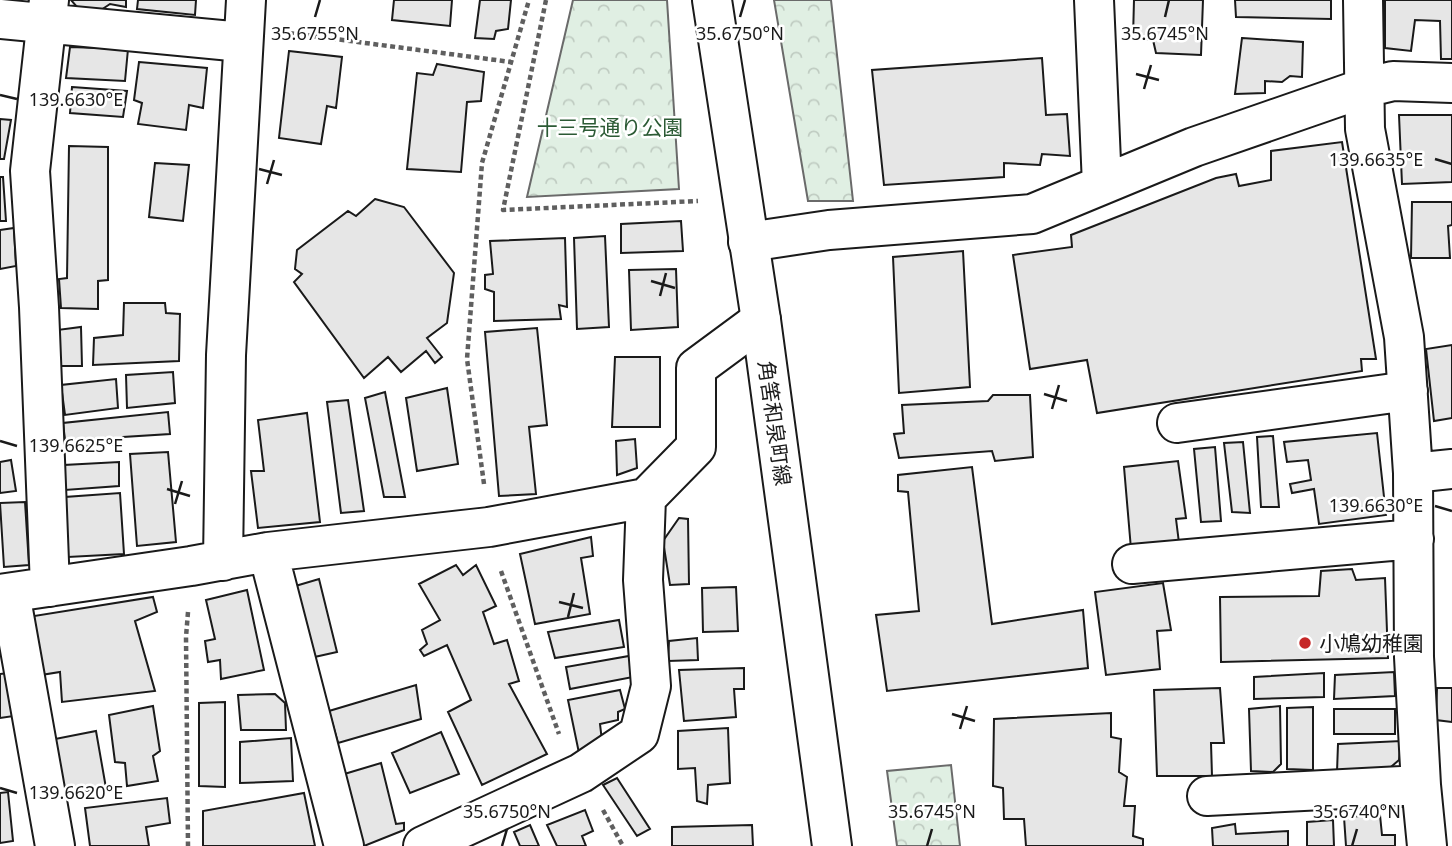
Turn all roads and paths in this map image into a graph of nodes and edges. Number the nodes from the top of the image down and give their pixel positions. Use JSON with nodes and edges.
{"nodes":[{"id":1,"x":529,"y":0,"type":"edge"},
{"id":2,"x":547,"y":0,"type":"edge"},
{"id":3,"x":712,"y":0,"type":"edge"},
{"id":4,"x":1094,"y":0,"type":"edge"},
{"id":5,"x":1363,"y":0,"type":"edge"},
{"id":6,"x":48,"y":12,"type":"edge"},
{"id":7,"x":0,"y":19,"type":"edge"},
{"id":8,"x":244,"y":23,"type":"edge"},
{"id":9,"x":511,"y":62,"type":"junction"},
{"id":10,"x":1452,"y":83,"type":"edge"},
{"id":11,"x":1364,"y":88,"type":"junction"},
{"id":12,"x":1102,"y":185,"type":"junction"},
{"id":13,"x":703,"y":201,"type":"dead end"},
{"id":14,"x":748,"y":242,"type":"junction"},
{"id":15,"x":761,"y":320,"type":"junction"},
{"id":16,"x":1408,"y":391,"type":"junction"},
{"id":17,"x":1177,"y":423,"type":"dead end"},
{"id":18,"x":1452,"y":469,"type":"edge"},
{"id":19,"x":1413,"y":473,"type":"junction"},
{"id":20,"x":646,"y":498,"type":"junction"},
{"id":21,"x":489,"y":527,"type":"junction"},
{"id":22,"x":1414,"y":539,"type":"junction"},
{"id":23,"x":268,"y":552,"type":"junction"},
{"id":24,"x":207,"y":563,"type":"junction"},
{"id":25,"x":1132,"y":564,"type":"dead end"},
{"id":26,"x":50,"y":587,"type":"junction"},
{"id":27,"x":5,"y":593,"type":"edge"},
{"id":28,"x":581,"y":773,"type":"junction"},
{"id":29,"x":1421,"y":785,"type":"junction"},
{"id":30,"x":1206,"y":796,"type":"dead end"},
{"id":31,"x":493,"y":831,"type":"edge"},
{"id":32,"x":55,"y":846,"type":"edge"},
{"id":33,"x":188,"y":846,"type":"edge"},
{"id":34,"x":344,"y":846,"type":"edge"},
{"id":35,"x":423,"y":846,"type":"edge"},
{"id":36,"x":623,"y":846,"type":"edge"},
{"id":37,"x":832,"y":846,"type":"edge"},
{"id":38,"x":1427,"y":846,"type":"edge"}],
"edges":[{"from":1,"to":9,"type":"path"},
{"from":2,"to":13,"type":"path"},
{"from":3,"to":14,"type":"street","name":"角筈和泉町線"},
{"from":4,"to":12,"type":"street"},
{"from":5,"to":11,"type":"street"},
{"from":6,"to":7,"type":"street"},
{"from":6,"to":8,"type":"street"},
{"from":6,"to":26,"type":"street"},
{"from":8,"to":9,"type":"path"},
{"from":8,"to":24,"type":"street"},
{"from":9,"to":21,"type":"path"},
{"from":10,"to":11,"type":"street"},
{"from":11,"to":12,"type":"street"},
{"from":11,"to":16,"type":"street"},
{"from":12,"to":14,"type":"street"},
{"from":14,"to":15,"type":"street","name":"角筈和泉町線"},
{"from":15,"to":20,"type":"street"},
{"from":15,"to":37,"type":"street","name":"角筈和泉町線"},
{"from":16,"to":17,"type":"street"},
{"from":16,"to":19,"type":"street"},
{"from":18,"to":19,"type":"street"},
{"from":19,"to":22,"type":"street"},
{"from":20,"to":21,"type":"street"},
{"from":20,"to":28,"type":"street"},
{"from":21,"to":23,"type":"street"},
{"from":21,"to":28,"type":"path"},
{"from":22,"to":25,"type":"street"},
{"from":22,"to":29,"type":"street"},
{"from":23,"to":24,"type":"street"},
{"from":23,"to":34,"type":"street"},
{"from":24,"to":26,"type":"street"},
{"from":24,"to":33,"type":"path"},
{"from":26,"to":27,"type":"street"},
{"from":27,"to":32,"type":"street"},
{"from":28,"to":31,"type":"street"},
{"from":28,"to":36,"type":"path"},
{"from":29,"to":30,"type":"street"},
{"from":29,"to":38,"type":"street"},
{"from":31,"to":35,"type":"street"}]}
